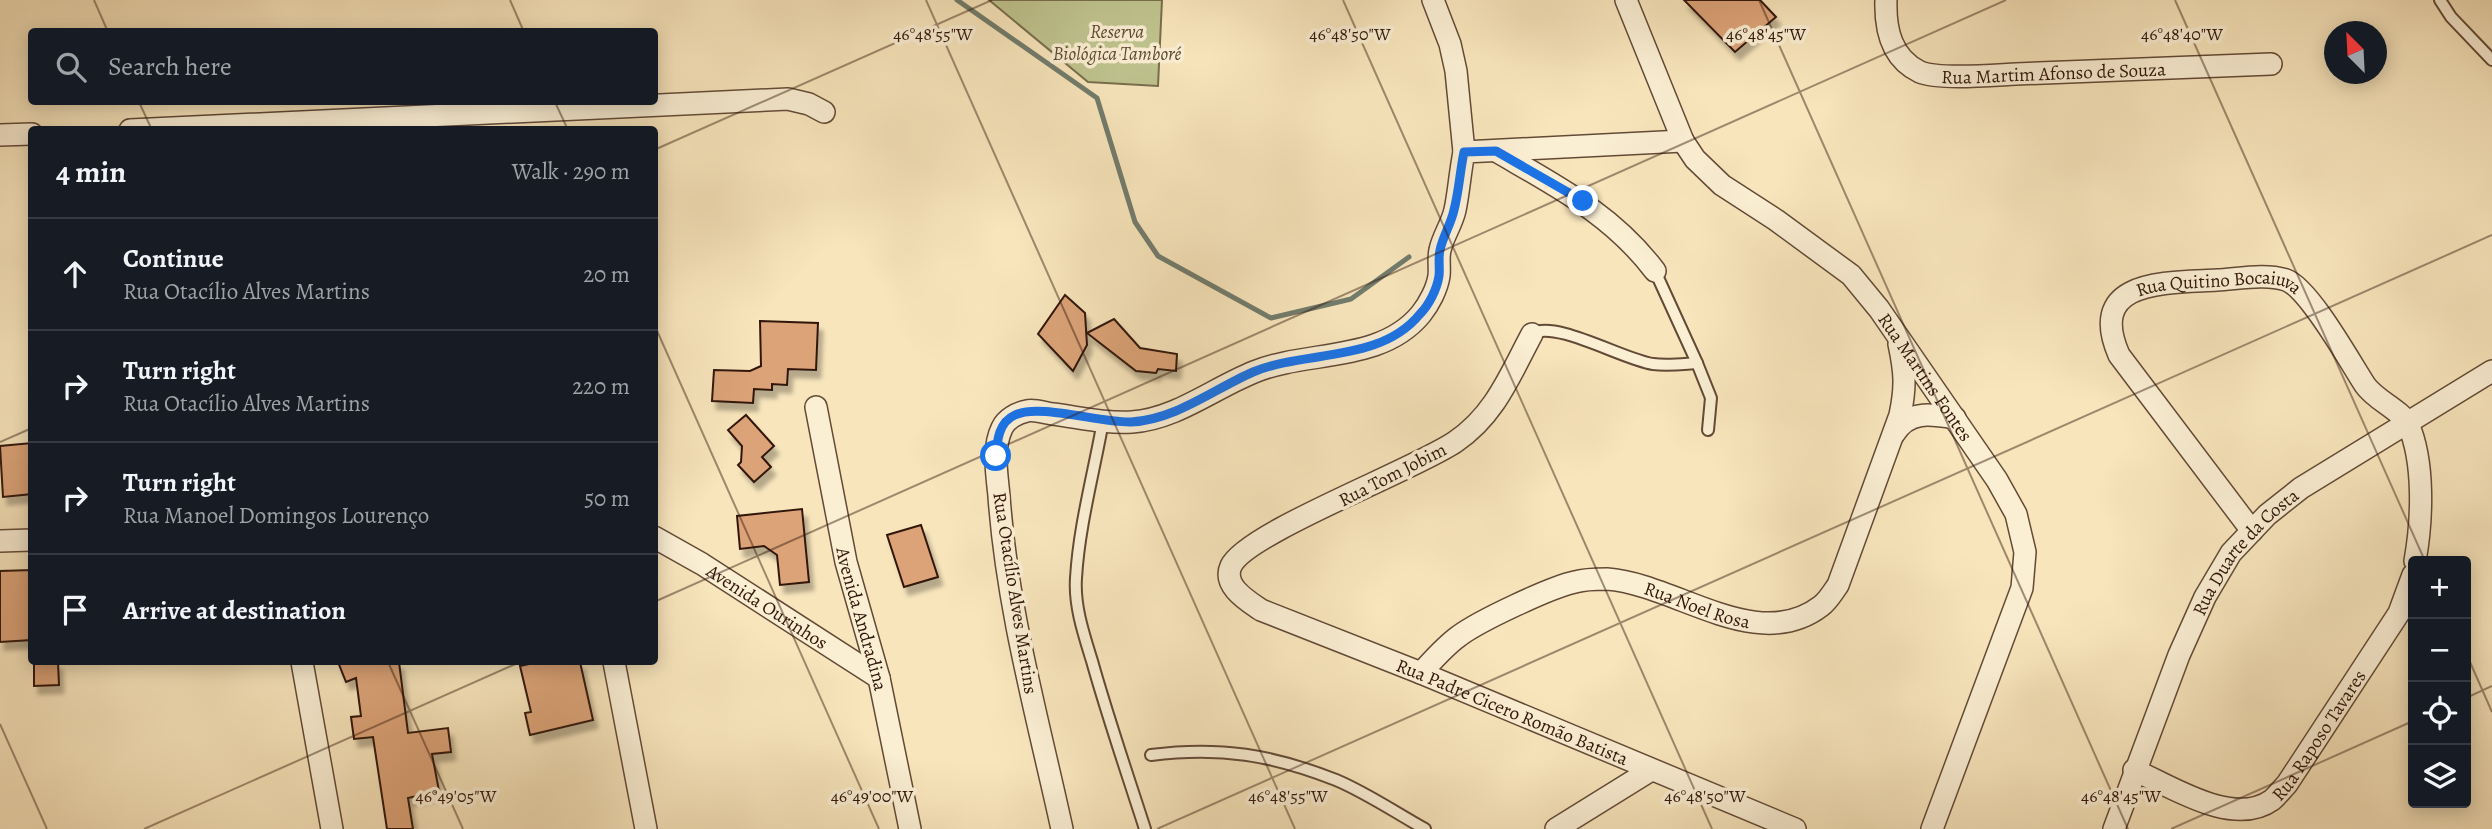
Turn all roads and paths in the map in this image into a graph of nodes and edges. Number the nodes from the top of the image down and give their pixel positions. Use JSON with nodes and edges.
{"nodes":[{"id":1,"x":1433,"y":0,"type":"edge"},
{"id":2,"x":1646,"y":0,"type":"edge"},
{"id":3,"x":1886,"y":0,"type":"edge"},
{"id":4,"x":2440,"y":0,"type":"edge"},
{"id":5,"x":1630,"y":10,"type":"edge"},
{"id":6,"x":2492,"y":60,"type":"edge"},
{"id":7,"x":2271,"y":64,"type":"dead end"},
{"id":8,"x":824,"y":112,"type":"dead end"},
{"id":9,"x":215,"y":126,"type":"edge"},
{"id":10,"x":28,"y":134,"type":"edge"},
{"id":11,"x":0,"y":135,"type":"edge"},
{"id":12,"x":1683,"y":141,"type":"junction"},
{"id":13,"x":1496,"y":151,"type":"junction"},
{"id":14,"x":1464,"y":152,"type":"junction"},
{"id":15,"x":1654,"y":271,"type":"joint"},
{"id":16,"x":1532,"y":334,"type":"joint"},
{"id":17,"x":1897,"y":335,"type":"junction"},
{"id":18,"x":1697,"y":363,"type":"junction"},
{"id":19,"x":2492,"y":371,"type":"edge"},
{"id":20,"x":816,"y":407,"type":"dead end"},
{"id":21,"x":1955,"y":418,"type":"junction"},
{"id":22,"x":1103,"y":421,"type":"junction"},
{"id":23,"x":2407,"y":422,"type":"junction"},
{"id":24,"x":1708,"y":430,"type":"dead end"},
{"id":25,"x":1888,"y":445,"type":"junction"},
{"id":26,"x":2252,"y":531,"type":"junction"},
{"id":27,"x":658,"y":539,"type":"edge"},
{"id":28,"x":28,"y":540,"type":"edge"},
{"id":29,"x":0,"y":541,"type":"edge"},
{"id":30,"x":2416,"y":556,"type":"edge"},
{"id":31,"x":1234,"y":587,"type":"joint"},
{"id":32,"x":2408,"y":589,"type":"edge"},
{"id":33,"x":303,"y":665,"type":"edge"},
{"id":34,"x":615,"y":665,"type":"edge"},
{"id":35,"x":1421,"y":674,"type":"junction"},
{"id":36,"x":879,"y":678,"type":"junction"},
{"id":37,"x":1151,"y":755,"type":"dead end"},
{"id":38,"x":1651,"y":770,"type":"junction"},
{"id":39,"x":2134,"y":770,"type":"junction"},
{"id":40,"x":332,"y":829,"type":"edge"},
{"id":41,"x":646,"y":829,"type":"edge"},
{"id":42,"x":910,"y":829,"type":"edge"},
{"id":43,"x":1062,"y":829,"type":"edge"},
{"id":44,"x":1145,"y":829,"type":"edge"},
{"id":45,"x":1426,"y":829,"type":"edge"},
{"id":46,"x":1556,"y":829,"type":"edge"},
{"id":47,"x":1795,"y":829,"type":"edge"},
{"id":48,"x":1931,"y":829,"type":"edge"},
{"id":49,"x":2114,"y":829,"type":"edge"}],
"edges":[{"from":1,"to":14,"type":"street","name":"Rua Otacílio Alves Martins"},
{"from":2,"to":5,"type":"street"},
{"from":3,"to":7,"type":"street","name":"Rua Martim Afonso de Souza"},
{"from":4,"to":6,"type":"lane"},
{"from":5,"to":12,"type":"street","name":"Rua Martins Fontes"},
{"from":8,"to":9,"type":"street"},
{"from":10,"to":11,"type":"street"},
{"from":12,"to":13,"type":"street"},
{"from":12,"to":17,"type":"street","name":"Rua Martins Fontes"},
{"from":13,"to":14,"type":"street"},
{"from":13,"to":15,"type":"street"},
{"from":14,"to":22,"type":"street","name":"Rua Otacílio Alves Martins"},
{"from":15,"to":18,"type":"lane"},
{"from":16,"to":18,"type":"lane","name":"Rua Tom Jobim"},
{"from":16,"to":31,"type":"street","name":"Rua Tom Jobim"},
{"from":17,"to":21,"type":"street","name":"Rua Martins Fontes"},
{"from":17,"to":25,"type":"street","name":"Rua Noel Rosa"},
{"from":18,"to":24,"type":"lane"},
{"from":19,"to":23,"type":"street","name":"Rua Duarte da Costa"},
{"from":20,"to":36,"type":"street","name":"Avenida Andradina"},
{"from":21,"to":25,"type":"street","name":"Rua Noel Rosa"},
{"from":21,"to":48,"type":"street","name":"Rua Martins Fontes"},
{"from":22,"to":43,"type":"street","name":"Rua Otacílio Alves Martins"},
{"from":22,"to":44,"type":"lane"},
{"from":23,"to":26,"type":"street","name":"Rua Duarte da Costa"},
{"from":23,"to":26,"type":"street","name":"Rua Quitino Bocaiuva"},
{"from":23,"to":30,"type":"street"},
{"from":25,"to":35,"type":"street","name":"Rua Noel Rosa"},
{"from":26,"to":39,"type":"street","name":"Rua Duarte da Costa"},
{"from":27,"to":36,"type":"street","name":"Avenida Ourinhos"},
{"from":28,"to":29,"type":"street"},
{"from":31,"to":35,"type":"street","name":"Rua Padre Cicero Romão Batista"},
{"from":32,"to":39,"type":"street","name":"Rua Raposo Tavares"},
{"from":33,"to":40,"type":"street"},
{"from":34,"to":41,"type":"street"},
{"from":35,"to":38,"type":"street","name":"Rua Padre Cicero Romão Batista"},
{"from":36,"to":42,"type":"street","name":"Avenida Andradina"},
{"from":37,"to":45,"type":"lane"},
{"from":38,"to":46,"type":"street"},
{"from":38,"to":47,"type":"street","name":"Rua Padre Cicero Romão Batista"},
{"from":39,"to":49,"type":"street","name":"Rua Duarte da Costa"}]}
